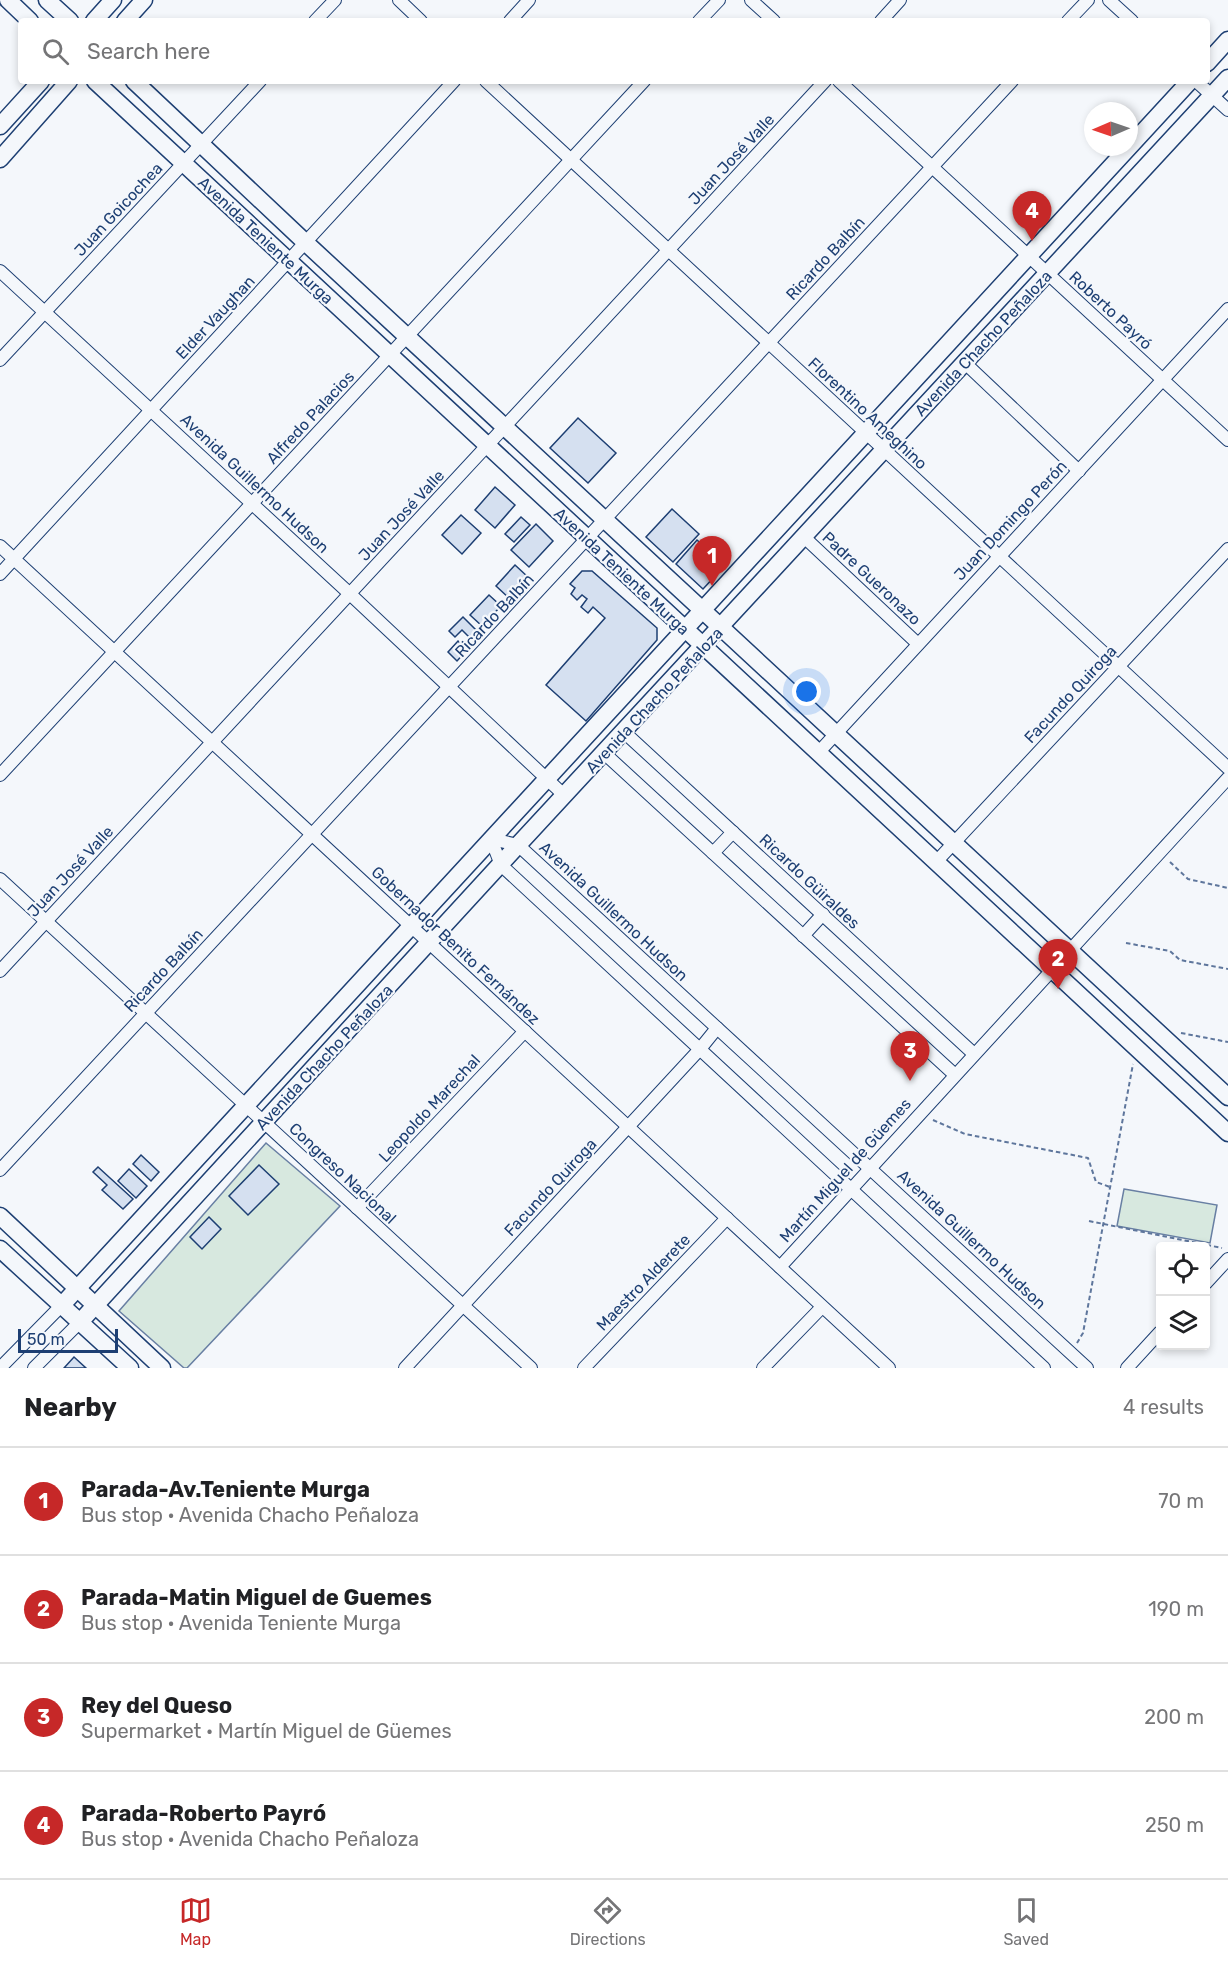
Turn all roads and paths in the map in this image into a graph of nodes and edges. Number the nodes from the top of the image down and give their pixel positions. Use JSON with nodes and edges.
{"nodes":[{"id":1,"x":8,"y":0,"type":"edge"},
{"id":2,"x":47,"y":0,"type":"edge"},
{"id":3,"x":113,"y":0,"type":"edge"},
{"id":4,"x":144,"y":0,"type":"edge"},
{"id":5,"x":335,"y":0,"type":"edge"},
{"id":6,"x":399,"y":0,"type":"edge"},
{"id":7,"x":529,"y":0,"type":"edge"},
{"id":8,"x":719,"y":0,"type":"edge"},
{"id":9,"x":751,"y":0,"type":"edge"},
{"id":10,"x":900,"y":0,"type":"edge"},
{"id":11,"x":1088,"y":0,"type":"edge"},
{"id":12,"x":1109,"y":0,"type":"edge"},
{"id":13,"x":27,"y":18,"type":"edge"},
{"id":14,"x":67,"y":18,"type":"edge"},
{"id":15,"x":97,"y":18,"type":"edge"},
{"id":16,"x":127,"y":18,"type":"edge"},
{"id":17,"x":318,"y":18,"type":"edge"},
{"id":18,"x":419,"y":18,"type":"edge"},
{"id":19,"x":513,"y":18,"type":"edge"},
{"id":20,"x":702,"y":18,"type":"edge"},
{"id":21,"x":771,"y":18,"type":"edge"},
{"id":22,"x":884,"y":18,"type":"edge"},
{"id":23,"x":1071,"y":18,"type":"edge"},
{"id":24,"x":1129,"y":18,"type":"edge"},
{"id":25,"x":1228,"y":40,"type":"edge"},
{"id":26,"x":1210,"y":60,"type":"edge"},
{"id":27,"x":1228,"y":78,"type":"edge"},
{"id":28,"x":38,"y":84,"type":"edge"},
{"id":29,"x":66,"y":84,"type":"edge"},
{"id":30,"x":98,"y":84,"type":"edge"},
{"id":31,"x":137,"y":84,"type":"edge"},
{"id":32,"x":257,"y":84,"type":"edge"},
{"id":33,"x":451,"y":84,"type":"edge"},
{"id":34,"x":489,"y":84,"type":"edge"},
{"id":35,"x":641,"y":84,"type":"edge"},
{"id":36,"x":822,"y":84,"type":"edge"},
{"id":37,"x":842,"y":84,"type":"edge"},
{"id":38,"x":1009,"y":84,"type":"edge"},
{"id":39,"x":1187,"y":84,"type":"edge"},
{"id":40,"x":1199,"y":84,"type":"edge"},
{"id":41,"x":1212,"y":96,"type":"junction"},
{"id":42,"x":1228,"y":110,"type":"edge"},
{"id":43,"x":0,"y":126,"type":"edge"},
{"id":44,"x":200,"y":145,"type":"junction"},
{"id":45,"x":0,"y":159,"type":"edge"},
{"id":46,"x":571,"y":159,"type":"junction"},
{"id":47,"x":183,"y":163,"type":"junction"},
{"id":48,"x":932,"y":167,"type":"junction"},
{"id":49,"x":306,"y":243,"type":"junction"},
{"id":50,"x":668,"y":250,"type":"junction"},
{"id":51,"x":1029,"y":256,"type":"junction"},
{"id":52,"x":289,"y":261,"type":"junction"},
{"id":53,"x":0,"y":271,"type":"edge"},
{"id":54,"x":1047,"y":273,"type":"junction"},
{"id":55,"x":1228,"y":309,"type":"edge"},
{"id":56,"x":45,"y":312,"type":"junction"},
{"id":57,"x":408,"y":336,"type":"junction"},
{"id":58,"x":769,"y":343,"type":"junction"},
{"id":59,"x":390,"y":355,"type":"junction"},
{"id":60,"x":0,"y":360,"type":"edge"},
{"id":61,"x":964,"y":363,"type":"junction"},
{"id":62,"x":1162,"y":380,"type":"junction"},
{"id":63,"x":152,"y":410,"type":"junction"},
{"id":64,"x":506,"y":426,"type":"junction"},
{"id":65,"x":866,"y":433,"type":"junction"},
{"id":66,"x":1228,"y":440,"type":"edge"},
{"id":67,"x":487,"y":446,"type":"junction"},
{"id":68,"x":884,"y":450,"type":"junction"},
{"id":69,"x":1078,"y":471,"type":"junction"},
{"id":70,"x":252,"y":504,"type":"junction"},
{"id":71,"x":605,"y":519,"type":"junction"},
{"id":72,"x":804,"y":537,"type":"junction"},
{"id":73,"x":587,"y":539,"type":"junction"},
{"id":74,"x":0,"y":546,"type":"edge"},
{"id":75,"x":1228,"y":549,"type":"edge"},
{"id":76,"x":999,"y":556,"type":"junction"},
{"id":77,"x":14,"y":559,"type":"junction"},
{"id":78,"x":0,"y":574,"type":"edge"},
{"id":79,"x":350,"y":594,"type":"junction"},
{"id":80,"x":703,"y":609,"type":"junction"},
{"id":81,"x":721,"y":627,"type":"junction"},
{"id":82,"x":685,"y":629,"type":"junction"},
{"id":83,"x":918,"y":644,"type":"junction"},
{"id":84,"x":703,"y":646,"type":"junction"},
{"id":85,"x":114,"y":652,"type":"junction"},
{"id":86,"x":1118,"y":667,"type":"junction"},
{"id":87,"x":450,"y":687,"type":"junction"},
{"id":88,"x":624,"y":732,"type":"junction"},
{"id":89,"x":836,"y":733,"type":"junction"},
{"id":90,"x":212,"y":742,"type":"junction"},
{"id":91,"x":604,"y":753,"type":"junction"},
{"id":92,"x":818,"y":753,"type":"junction"},
{"id":93,"x":1228,"y":768,"type":"edge"},
{"id":94,"x":0,"y":775,"type":"edge"},
{"id":95,"x":1228,"y":778,"type":"edge"},
{"id":96,"x":547,"y":779,"type":"junction"},
{"id":97,"x":564,"y":796,"type":"junction"},
{"id":98,"x":733,"y":832,"type":"junction"},
{"id":99,"x":312,"y":834,"type":"junction"},
{"id":100,"x":491,"y":839,"type":"junction"},
{"id":101,"x":954,"y":843,"type":"junction"},
{"id":102,"x":518,"y":845,"type":"junction"},
{"id":103,"x":1160,"y":852,"type":"junction"},
{"id":104,"x":713,"y":853,"type":"junction"},
{"id":105,"x":936,"y":862,"type":"junction"},
{"id":106,"x":501,"y":865,"type":"junction"},
{"id":107,"x":0,"y":879,"type":"edge"},
{"id":108,"x":1228,"y":888,"type":"edge"},
{"id":109,"x":822,"y":915,"type":"junction"},
{"id":110,"x":46,"y":922,"type":"junction"},
{"id":111,"x":411,"y":926,"type":"junction"},
{"id":112,"x":803,"y":936,"type":"junction"},
{"id":113,"x":429,"y":943,"type":"junction"},
{"id":114,"x":1126,"y":943,"type":"dead end"},
{"id":115,"x":1070,"y":950,"type":"junction"},
{"id":116,"x":1228,"y":969,"type":"edge"},
{"id":117,"x":1052,"y":970,"type":"junction"},
{"id":118,"x":0,"y":971,"type":"edge"},
{"id":119,"x":146,"y":1013,"type":"junction"},
{"id":120,"x":717,"y":1028,"type":"junction"},
{"id":121,"x":525,"y":1031,"type":"junction"},
{"id":122,"x":1162,"y":1035,"type":"junction"},
{"id":123,"x":1228,"y":1042,"type":"edge"},
{"id":124,"x":1136,"y":1048,"type":"junction"},
{"id":125,"x":700,"y":1049,"type":"junction"},
{"id":126,"x":974,"y":1054,"type":"junction"},
{"id":127,"x":955,"y":1075,"type":"junction"},
{"id":128,"x":1228,"y":1097,"type":"edge"},
{"id":129,"x":246,"y":1106,"type":"junction"},
{"id":130,"x":919,"y":1114,"type":"junction"},
{"id":131,"x":264,"y":1122,"type":"junction"},
{"id":132,"x":628,"y":1127,"type":"junction"},
{"id":133,"x":1228,"y":1133,"type":"edge"},
{"id":134,"x":870,"y":1167,"type":"junction"},
{"id":135,"x":0,"y":1170,"type":"edge"},
{"id":136,"x":1110,"y":1187,"type":"junction"},
{"id":137,"x":851,"y":1189,"type":"junction"},
{"id":138,"x":357,"y":1208,"type":"junction"},
{"id":139,"x":0,"y":1216,"type":"edge"},
{"id":140,"x":727,"y":1218,"type":"junction"},
{"id":141,"x":1089,"y":1221,"type":"dead end"},
{"id":142,"x":1103,"y":1224,"type":"junction"},
{"id":143,"x":0,"y":1249,"type":"edge"},
{"id":144,"x":1228,"y":1250,"type":"edge"},
{"id":145,"x":1228,"y":1259,"type":"edge"},
{"id":146,"x":780,"y":1267,"type":"junction"},
{"id":147,"x":1210,"y":1279,"type":"edge"},
{"id":148,"x":78,"y":1289,"type":"junction"},
{"id":149,"x":62,"y":1305,"type":"junction"},
{"id":150,"x":95,"y":1305,"type":"junction"},
{"id":151,"x":462,"y":1305,"type":"junction"},
{"id":152,"x":822,"y":1307,"type":"junction"},
{"id":153,"x":80,"y":1322,"type":"junction"},
{"id":154,"x":1156,"y":1337,"type":"edge"},
{"id":155,"x":1071,"y":1353,"type":"junction"},
{"id":156,"x":0,"y":1368,"type":"edge"},
{"id":157,"x":34,"y":1368,"type":"edge"},
{"id":158,"x":130,"y":1368,"type":"edge"},
{"id":159,"x":162,"y":1368,"type":"edge"},
{"id":160,"x":405,"y":1368,"type":"edge"},
{"id":161,"x":531,"y":1368,"type":"edge"},
{"id":162,"x":584,"y":1368,"type":"edge"},
{"id":163,"x":763,"y":1368,"type":"edge"},
{"id":164,"x":890,"y":1368,"type":"edge"},
{"id":165,"x":1044,"y":1368,"type":"edge"},
{"id":166,"x":1087,"y":1368,"type":"edge"},
{"id":167,"x":1127,"y":1368,"type":"edge"}],
"edges":[{"from":1,"to":13,"type":"main road"},
{"from":2,"to":14,"type":"main road"},
{"from":3,"to":15,"type":"main road"},
{"from":4,"to":16,"type":"main road"},
{"from":5,"to":17,"type":"street"},
{"from":6,"to":18,"type":"street"},
{"from":7,"to":19,"type":"street"},
{"from":8,"to":20,"type":"street"},
{"from":9,"to":21,"type":"street"},
{"from":10,"to":22,"type":"street"},
{"from":11,"to":23,"type":"street"},
{"from":12,"to":24,"type":"street"},
{"from":25,"to":26,"type":"main road"},
{"from":27,"to":41,"type":"main road","name":"Avenida Chacho Peñaloza"},
{"from":28,"to":43,"type":"main road"},
{"from":29,"to":45,"type":"main road"},
{"from":30,"to":47,"type":"main road","name":"Avenida Teniente Murga"},
{"from":31,"to":44,"type":"main road","name":"Avenida Teniente Murga"},
{"from":32,"to":44,"type":"street","name":"Juan Goicochea"},
{"from":33,"to":49,"type":"street","name":"Elder Vaughan"},
{"from":34,"to":46,"type":"street","name":"Florentino Ameghino"},
{"from":35,"to":46,"type":"street","name":"Alfredo Palacios"},
{"from":36,"to":50,"type":"street","name":"Juan José Valle"},
{"from":37,"to":48,"type":"street","name":"Roberto Payró"},
{"from":38,"to":48,"type":"street","name":"Ricardo Balbín"},
{"from":39,"to":51,"type":"main road","name":"Avenida Chacho Peñaloza"},
{"from":40,"to":41,"type":"street"},
{"from":41,"to":42,"type":"street"},
{"from":41,"to":54,"type":"main road","name":"Avenida Chacho Peñaloza"},
{"from":44,"to":47,"type":"street","name":"Juan Goicochea"},
{"from":44,"to":49,"type":"main road","name":"Avenida Teniente Murga"},
{"from":46,"to":50,"type":"street","name":"Florentino Ameghino"},
{"from":46,"to":57,"type":"street","name":"Alfredo Palacios"},
{"from":47,"to":52,"type":"main road","name":"Avenida Teniente Murga"},
{"from":47,"to":56,"type":"street","name":"Juan Goicochea"},
{"from":48,"to":51,"type":"street","name":"Roberto Payró"},
{"from":48,"to":58,"type":"street","name":"Ricardo Balbín"},
{"from":49,"to":52,"type":"street","name":"Elder Vaughan"},
{"from":49,"to":57,"type":"main road","name":"Avenida Teniente Murga"},
{"from":50,"to":58,"type":"street","name":"Florentino Ameghino"},
{"from":50,"to":64,"type":"street","name":"Juan José Valle"},
{"from":51,"to":54,"type":"street","name":"Roberto Payró"},
{"from":51,"to":65,"type":"main road","name":"Avenida Chacho Peñaloza"},
{"from":52,"to":59,"type":"main road","name":"Avenida Teniente Murga"},
{"from":52,"to":63,"type":"street","name":"Elder Vaughan"},
{"from":53,"to":56,"type":"street","name":"Avenida Guillermo Hudson"},
{"from":54,"to":61,"type":"main road","name":"Avenida Chacho Peñaloza"},
{"from":54,"to":62,"type":"street","name":"Roberto Payró"},
{"from":55,"to":62,"type":"street","name":"Juan Domingo Perón"},
{"from":56,"to":60,"type":"street","name":"Juan Goicochea"},
{"from":56,"to":63,"type":"street","name":"Avenida Guillermo Hudson"},
{"from":57,"to":59,"type":"street","name":"Alfredo Palacios"},
{"from":57,"to":64,"type":"main road","name":"Avenida Teniente Murga"},
{"from":58,"to":65,"type":"street","name":"Florentino Ameghino"},
{"from":58,"to":71,"type":"street","name":"Ricardo Balbín"},
{"from":59,"to":67,"type":"main road","name":"Avenida Teniente Murga"},
{"from":59,"to":70,"type":"street","name":"Alfredo Palacios"},
{"from":61,"to":68,"type":"main road","name":"Avenida Chacho Peñaloza"},
{"from":61,"to":69,"type":"street"},
{"from":62,"to":66,"type":"street","name":"Roberto Payró"},
{"from":62,"to":69,"type":"street","name":"Juan Domingo Perón"},
{"from":63,"to":70,"type":"street","name":"Avenida Guillermo Hudson"},
{"from":63,"to":77,"type":"street","name":"Elder Vaughan"},
{"from":64,"to":67,"type":"street","name":"Juan José Valle"},
{"from":64,"to":71,"type":"main road","name":"Avenida Teniente Murga"},
{"from":65,"to":68,"type":"street","name":"Florentino Ameghino"},
{"from":65,"to":80,"type":"main road","name":"Avenida Chacho Peñaloza"},
{"from":67,"to":73,"type":"main road","name":"Avenida Teniente Murga"},
{"from":67,"to":79,"type":"street","name":"Juan José Valle"},
{"from":68,"to":72,"type":"main road","name":"Avenida Chacho Peñaloza"},
{"from":68,"to":76,"type":"street","name":"Florentino Ameghino"},
{"from":69,"to":76,"type":"street","name":"Juan Domingo Perón"},
{"from":70,"to":79,"type":"street","name":"Avenida Guillermo Hudson"},
{"from":70,"to":85,"type":"street","name":"Alfredo Palacios"},
{"from":71,"to":73,"type":"street","name":"Ricardo Balbín"},
{"from":71,"to":80,"type":"main road","name":"Avenida Teniente Murga"},
{"from":72,"to":81,"type":"main road","name":"Avenida Chacho Peñaloza"},
{"from":72,"to":83,"type":"street","name":"Padre Gueronazo"},
{"from":73,"to":82,"type":"main road","name":"Avenida Teniente Murga"},
{"from":73,"to":87,"type":"street","name":"Ricardo Balbín"},
{"from":74,"to":77,"type":"street","name":"Gobernador Benito Fernández"},
{"from":75,"to":86,"type":"street","name":"Facundo Quiroga"},
{"from":76,"to":83,"type":"street","name":"Juan Domingo Perón"},
{"from":76,"to":86,"type":"street","name":"Florentino Ameghino"},
{"from":77,"to":78,"type":"street","name":"Elder Vaughan"},
{"from":77,"to":85,"type":"street","name":"Gobernador Benito Fernández"},
{"from":79,"to":87,"type":"street","name":"Avenida Guillermo Hudson"},
{"from":79,"to":90,"type":"street","name":"Juan José Valle"},
{"from":80,"to":81,"type":"main road","name":"Avenida Teniente Murga"},
{"from":80,"to":82,"type":"main road","name":"Avenida Chacho Peñaloza"},
{"from":81,"to":84,"type":"main road","name":"Avenida Chacho Peñaloza"},
{"from":81,"to":89,"type":"main road","name":"Avenida Teniente Murga"},
{"from":82,"to":84,"type":"main road","name":"Avenida Teniente Murga"},
{"from":82,"to":96,"type":"main road","name":"Avenida Chacho Peñaloza"},
{"from":83,"to":89,"type":"street","name":"Juan Domingo Perón"},
{"from":84,"to":88,"type":"main road","name":"Avenida Chacho Peñaloza"},
{"from":84,"to":92,"type":"main road","name":"Avenida Teniente Murga"},
{"from":85,"to":90,"type":"street","name":"Gobernador Benito Fernández"},
{"from":85,"to":94,"type":"street","name":"Alfredo Palacios"},
{"from":86,"to":93,"type":"street","name":"Florentino Ameghino"},
{"from":86,"to":101,"type":"street","name":"Facundo Quiroga"},
{"from":87,"to":96,"type":"street","name":"Avenida Guillermo Hudson"},
{"from":87,"to":99,"type":"street","name":"Ricardo Balbín"},
{"from":88,"to":91,"type":"main road","name":"Avenida Chacho Peñaloza"},
{"from":88,"to":98,"type":"street","name":"Ricardo Güiraldes"},
{"from":89,"to":92,"type":"street","name":"Juan Domingo Perón"},
{"from":89,"to":101,"type":"main road","name":"Avenida Teniente Murga"},
{"from":90,"to":99,"type":"street","name":"Gobernador Benito Fernández"},
{"from":90,"to":110,"type":"street","name":"Juan José Valle"},
{"from":91,"to":97,"type":"main road","name":"Avenida Chacho Peñaloza"},
{"from":91,"to":104,"type":"street"},
{"from":92,"to":105,"type":"main road","name":"Avenida Teniente Murga"},
{"from":95,"to":103,"type":"street","name":"Martín Miguel de Güemes"},
{"from":96,"to":97,"type":"street","name":"Avenida Guillermo Hudson"},
{"from":96,"to":100,"type":"main road","name":"Avenida Chacho Peñaloza"},
{"from":97,"to":102,"type":"main road","name":"Avenida Chacho Peñaloza"},
{"from":98,"to":104,"type":"street"},
{"from":98,"to":109,"type":"street","name":"Ricardo Güiraldes"},
{"from":99,"to":111,"type":"street","name":"Gobernador Benito Fernández"},
{"from":99,"to":119,"type":"street","name":"Ricardo Balbín"},
{"from":100,"to":102,"type":"street","name":"Avenida Guillermo Hudson"},
{"from":100,"to":106,"type":"street"},
{"from":100,"to":111,"type":"main road","name":"Avenida Chacho Peñaloza"},
{"from":101,"to":105,"type":"street","name":"Facundo Quiroga"},
{"from":101,"to":115,"type":"main road","name":"Avenida Teniente Murga"},
{"from":102,"to":106,"type":"main road","name":"Avenida Chacho Peñaloza"},
{"from":102,"to":120,"type":"street","name":"Avenida Guillermo Hudson"},
{"from":103,"to":108,"type":"path"},
{"from":103,"to":115,"type":"street","name":"Martín Miguel de Güemes"},
{"from":104,"to":112,"type":"street"},
{"from":105,"to":117,"type":"main road","name":"Avenida Teniente Murga"},
{"from":106,"to":113,"type":"main road","name":"Avenida Chacho Peñaloza"},
{"from":106,"to":125,"type":"street"},
{"from":107,"to":110,"type":"street","name":"Congreso Nacional"},
{"from":109,"to":112,"type":"street"},
{"from":109,"to":126,"type":"street","name":"Ricardo Güiraldes"},
{"from":110,"to":118,"type":"street","name":"Juan José Valle"},
{"from":110,"to":119,"type":"street","name":"Congreso Nacional"},
{"from":111,"to":113,"type":"street","name":"Gobernador Benito Fernández"},
{"from":111,"to":129,"type":"main road","name":"Avenida Chacho Peñaloza"},
{"from":112,"to":127,"type":"street"},
{"from":113,"to":121,"type":"street","name":"Gobernador Benito Fernández"},
{"from":113,"to":131,"type":"main road","name":"Avenida Chacho Peñaloza"},
{"from":114,"to":116,"type":"path"},
{"from":115,"to":117,"type":"street","name":"Martín Miguel de Güemes"},
{"from":115,"to":122,"type":"main road","name":"Avenida Teniente Murga"},
{"from":117,"to":124,"type":"main road","name":"Avenida Teniente Murga"},
{"from":117,"to":126,"type":"street","name":"Martín Miguel de Güemes"},
{"from":119,"to":129,"type":"street","name":"Congreso Nacional"},
{"from":119,"to":135,"type":"street","name":"Ricardo Balbín"},
{"from":120,"to":125,"type":"street","name":"Facundo Quiroga"},
{"from":120,"to":134,"type":"street","name":"Avenida Guillermo Hudson"},
{"from":121,"to":132,"type":"street","name":"Gobernador Benito Fernández"},
{"from":121,"to":138,"type":"street","name":"Leopoldo Marechal"},
{"from":122,"to":123,"type":"path"},
{"from":122,"to":128,"type":"main road","name":"Avenida Teniente Murga"},
{"from":124,"to":133,"type":"main road","name":"Avenida Teniente Murga"},
{"from":124,"to":136,"type":"path"},
{"from":125,"to":132,"type":"street","name":"Facundo Quiroga"},
{"from":125,"to":137,"type":"street"},
{"from":126,"to":127,"type":"street","name":"Martín Miguel de Güemes"},
{"from":127,"to":130,"type":"street","name":"Martín Miguel de Güemes"},
{"from":129,"to":131,"type":"street","name":"Congreso Nacional"},
{"from":129,"to":148,"type":"main road","name":"Avenida Chacho Peñaloza"},
{"from":130,"to":134,"type":"street","name":"Martín Miguel de Güemes"},
{"from":130,"to":136,"type":"path"},
{"from":131,"to":138,"type":"street","name":"Congreso Nacional"},
{"from":131,"to":150,"type":"main road","name":"Avenida Chacho Peñaloza"},
{"from":132,"to":140,"type":"street","name":"Gobernador Benito Fernández"},
{"from":132,"to":151,"type":"street","name":"Facundo Quiroga"},
{"from":134,"to":137,"type":"street","name":"Martín Miguel de Güemes"},
{"from":134,"to":155,"type":"street","name":"Avenida Guillermo Hudson"},
{"from":136,"to":142,"type":"path"},
{"from":137,"to":146,"type":"street","name":"Martín Miguel de Güemes"},
{"from":137,"to":165,"type":"street"},
{"from":138,"to":151,"type":"street","name":"Congreso Nacional"},
{"from":139,"to":148,"type":"main road"},
{"from":140,"to":146,"type":"street","name":"Gobernador Benito Fernández"},
{"from":140,"to":162,"type":"street","name":"Maestro Alderete"},
{"from":141,"to":142,"type":"path"},
{"from":142,"to":144,"type":"path"},
{"from":142,"to":155,"type":"path"},
{"from":143,"to":149,"type":"main road"},
{"from":145,"to":147,"type":"street"},
{"from":146,"to":152,"type":"street","name":"Gobernador Benito Fernández"},
{"from":148,"to":149,"type":"main road","name":"Avenida Chacho Peñaloza"},
{"from":148,"to":150,"type":"main road"},
{"from":149,"to":153,"type":"main road"},
{"from":149,"to":156,"type":"street"},
{"from":150,"to":153,"type":"main road","name":"Avenida Chacho Peñaloza"},
{"from":150,"to":159,"type":"main road"},
{"from":151,"to":160,"type":"street","name":"Facundo Quiroga"},
{"from":151,"to":161,"type":"street","name":"Congreso Nacional"},
{"from":152,"to":163,"type":"street"},
{"from":152,"to":164,"type":"street","name":"Gobernador Benito Fernández"},
{"from":153,"to":157,"type":"street"},
{"from":153,"to":158,"type":"main road"},
{"from":154,"to":167,"type":"street"},
{"from":155,"to":166,"type":"street","name":"Avenida Guillermo Hudson"}]}
